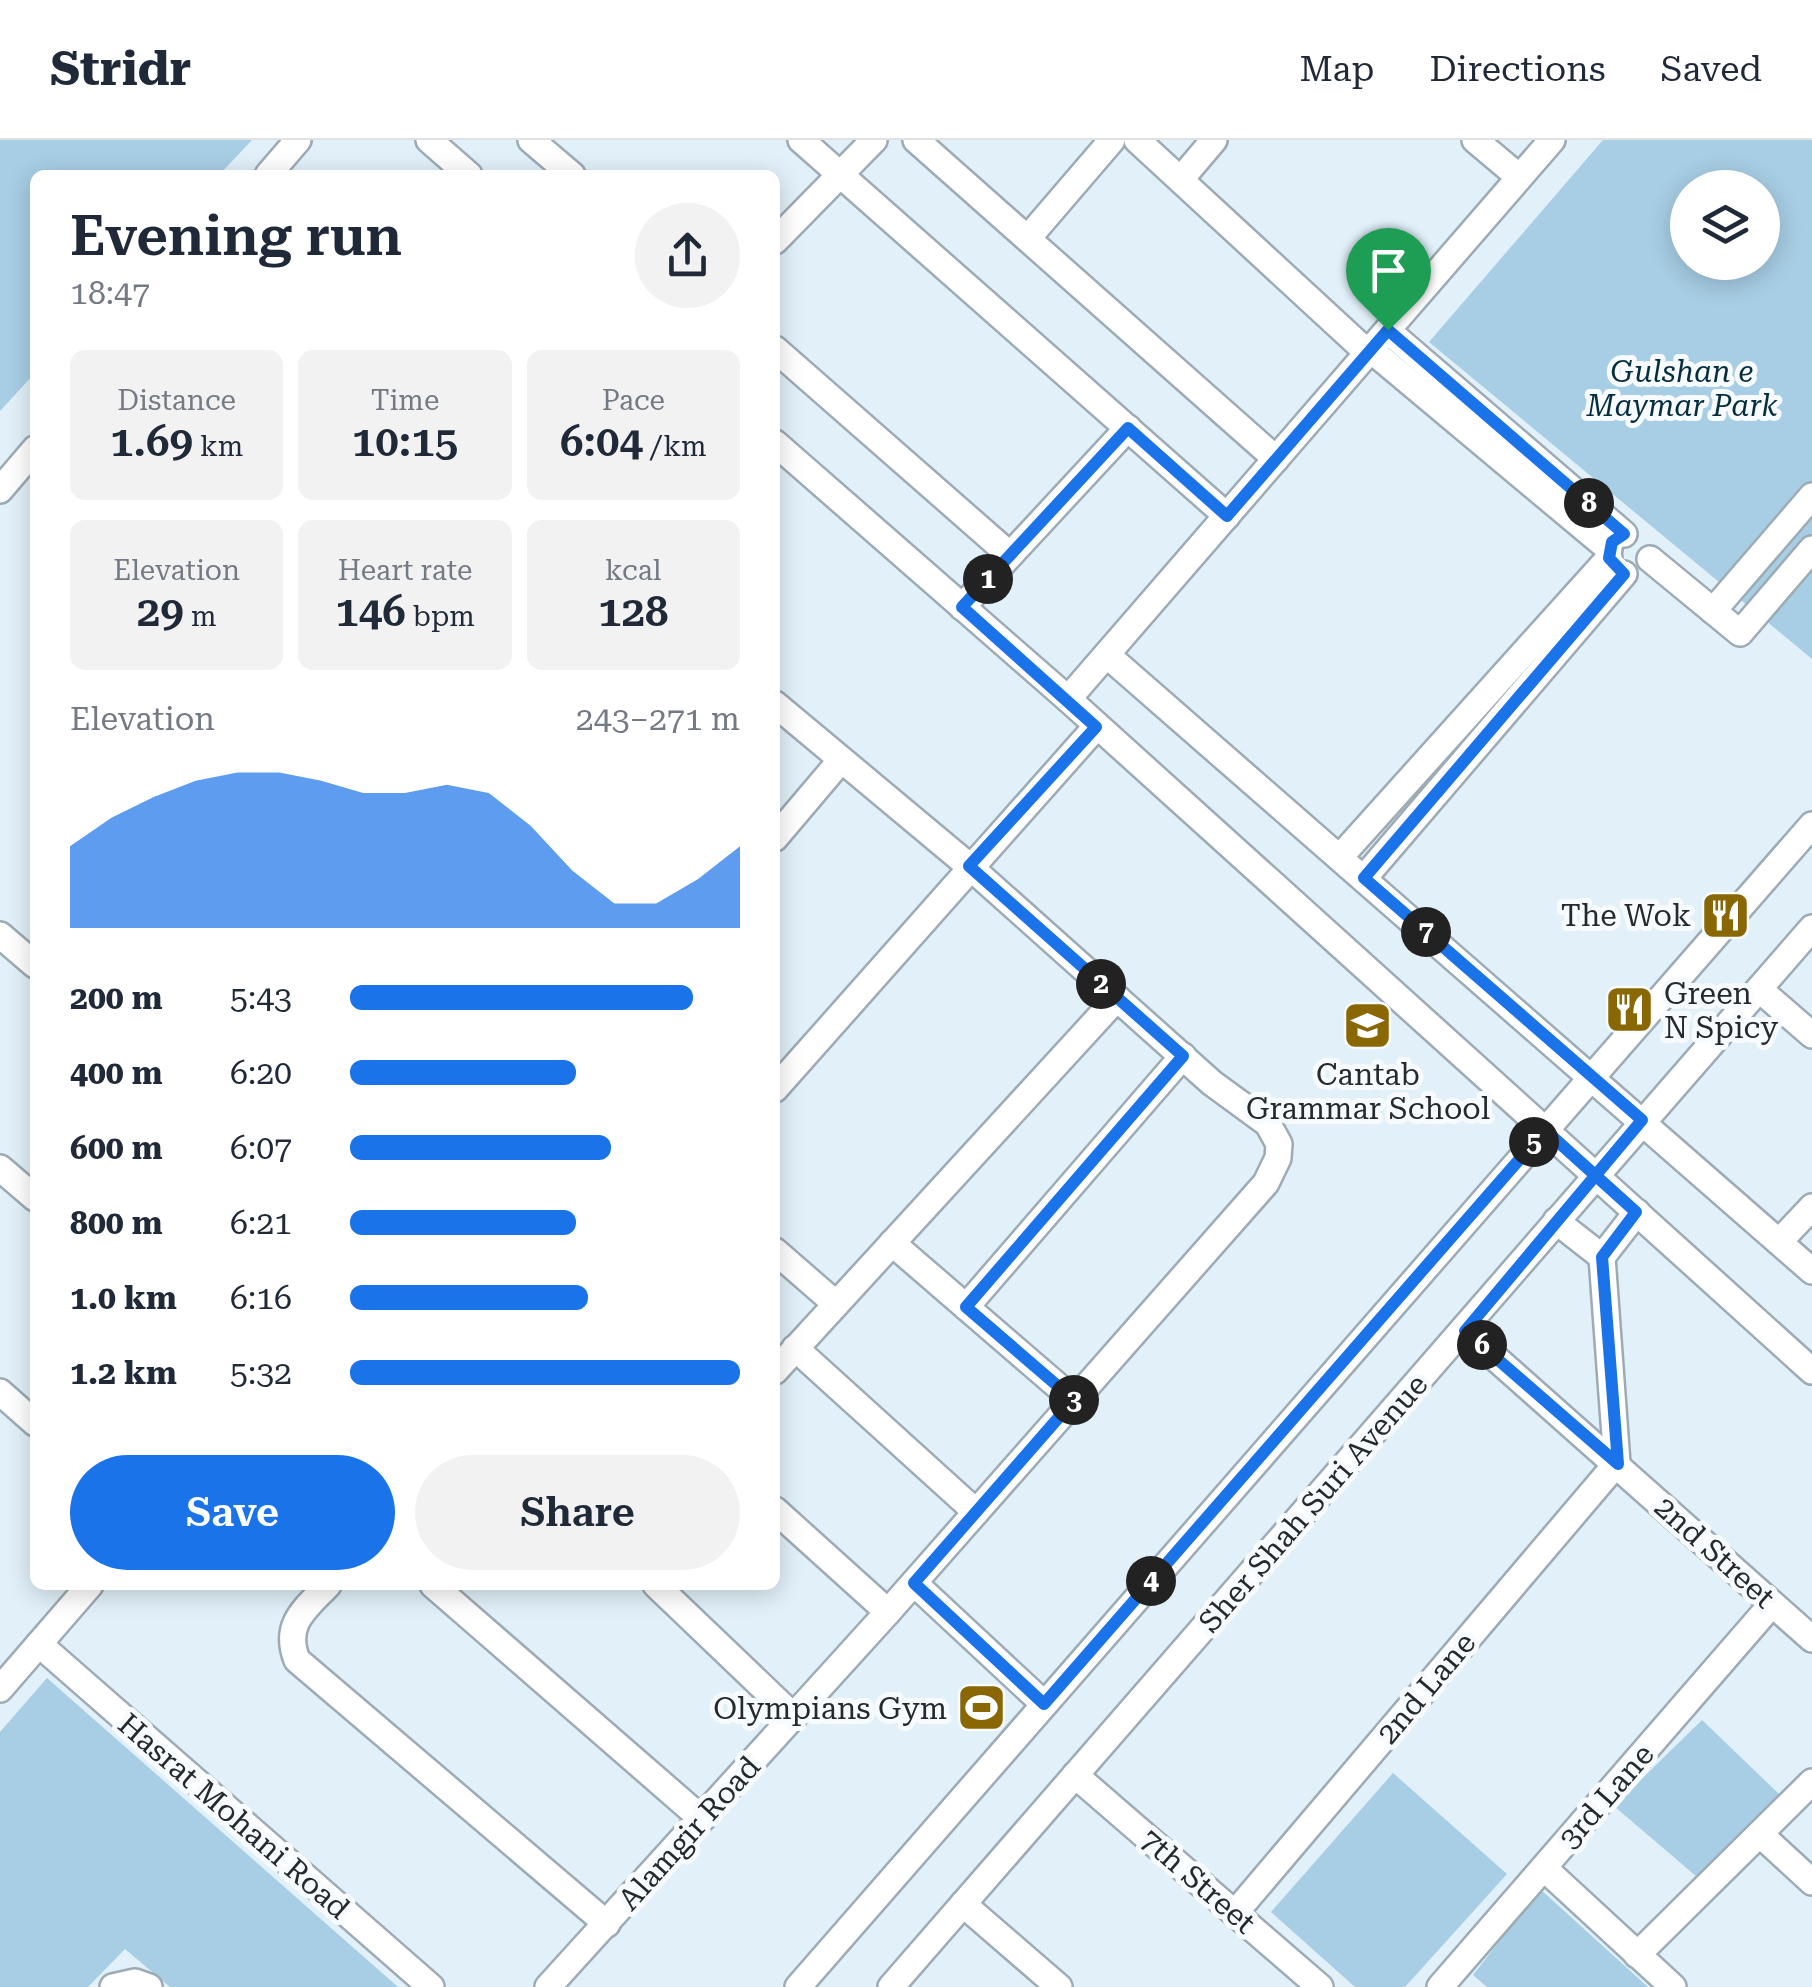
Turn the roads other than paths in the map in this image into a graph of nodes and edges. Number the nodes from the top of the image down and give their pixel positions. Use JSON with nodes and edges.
{"nodes":[{"id":1,"x":298,"y":140,"type":"edge"},
{"id":2,"x":429,"y":140,"type":"edge"},
{"id":3,"x":530,"y":140,"type":"edge"},
{"id":4,"x":801,"y":140,"type":"edge"},
{"id":5,"x":874,"y":140,"type":"edge"},
{"id":6,"x":916,"y":140,"type":"edge"},
{"id":7,"x":1112,"y":140,"type":"edge"},
{"id":8,"x":1137,"y":140,"type":"edge"},
{"id":9,"x":1214,"y":140,"type":"edge"},
{"id":10,"x":1476,"y":140,"type":"edge"},
{"id":11,"x":1552,"y":140,"type":"edge"},
{"id":12,"x":272,"y":170,"type":"edge"},
{"id":13,"x":463,"y":170,"type":"edge"},
{"id":14,"x":566,"y":170,"type":"edge"},
{"id":15,"x":841,"y":176,"type":"junction"},
{"id":16,"x":1520,"y":178,"type":"junction"},
{"id":17,"x":1181,"y":179,"type":"junction"},
{"id":18,"x":780,"y":236,"type":"edge"},
{"id":19,"x":1028,"y":238,"type":"junction"},
{"id":20,"x":1388,"y":330,"type":"junction"},
{"id":21,"x":1370,"y":351,"type":"junction"},
{"id":22,"x":780,"y":353,"type":"edge"},
{"id":23,"x":1128,"y":428,"type":"junction"},
{"id":24,"x":780,"y":447,"type":"edge"},
{"id":25,"x":30,"y":454,"type":"edge"},
{"id":26,"x":1276,"y":459,"type":"junction"},
{"id":27,"x":0,"y":490,"type":"edge"},
{"id":28,"x":1812,"y":496,"type":"edge"},
{"id":29,"x":1227,"y":516,"type":"junction"},
{"id":30,"x":1812,"y":549,"type":"edge"},
{"id":31,"x":1617,"y":554,"type":"junction"},
{"id":32,"x":1010,"y":556,"type":"junction"},
{"id":33,"x":1650,"y":559,"type":"junction"},
{"id":34,"x":962,"y":607,"type":"junction"},
{"id":35,"x":1712,"y":611,"type":"junction"},
{"id":36,"x":1107,"y":654,"type":"junction"},
{"id":37,"x":1068,"y":700,"type":"junction"},
{"id":38,"x":780,"y":708,"type":"edge"},
{"id":39,"x":1096,"y":727,"type":"junction"},
{"id":40,"x":841,"y":760,"type":"junction"},
{"id":41,"x":1812,"y":825,"type":"edge"},
{"id":42,"x":780,"y":832,"type":"edge"},
{"id":43,"x":1340,"y":857,"type":"junction"},
{"id":44,"x":969,"y":866,"type":"junction"},
{"id":45,"x":1364,"y":878,"type":"junction"},
{"id":46,"x":1812,"y":928,"type":"edge"},
{"id":47,"x":0,"y":935,"type":"edge"},
{"id":48,"x":30,"y":962,"type":"edge"},
{"id":49,"x":1759,"y":988,"type":"junction"},
{"id":50,"x":1118,"y":998,"type":"junction"},
{"id":51,"x":1812,"y":1035,"type":"edge"},
{"id":52,"x":1183,"y":1056,"type":"junction"},
{"id":53,"x":1590,"y":1076,"type":"junction"},
{"id":54,"x":780,"y":1083,"type":"edge"},
{"id":55,"x":1642,"y":1120,"type":"junction"},
{"id":56,"x":1545,"y":1130,"type":"junction"},
{"id":57,"x":0,"y":1168,"type":"edge"},
{"id":58,"x":1593,"y":1175,"type":"junction"},
{"id":59,"x":30,"y":1194,"type":"edge"},
{"id":60,"x":1812,"y":1207,"type":"edge"},
{"id":61,"x":1636,"y":1212,"type":"junction"},
{"id":62,"x":1556,"y":1220,"type":"junction"},
{"id":63,"x":1779,"y":1242,"type":"junction"},
{"id":64,"x":892,"y":1243,"type":"junction"},
{"id":65,"x":780,"y":1255,"type":"edge"},
{"id":66,"x":1602,"y":1257,"type":"junction"},
{"id":67,"x":1812,"y":1271,"type":"edge"},
{"id":68,"x":836,"y":1304,"type":"junction"},
{"id":69,"x":966,"y":1307,"type":"junction"},
{"id":70,"x":1465,"y":1331,"type":"junction"},
{"id":71,"x":795,"y":1348,"type":"junction"},
{"id":72,"x":780,"y":1365,"type":"edge"},
{"id":73,"x":1812,"y":1371,"type":"edge"},
{"id":74,"x":0,"y":1392,"type":"edge"},
{"id":75,"x":1074,"y":1400,"type":"junction"},
{"id":76,"x":30,"y":1418,"type":"edge"},
{"id":77,"x":1618,"y":1464,"type":"junction"},
{"id":78,"x":976,"y":1512,"type":"junction"},
{"id":79,"x":780,"y":1515,"type":"edge"},
{"id":80,"x":914,"y":1583,"type":"junction"},
{"id":81,"x":86,"y":1590,"type":"edge"},
{"id":82,"x":323,"y":1590,"type":"edge"},
{"id":83,"x":439,"y":1590,"type":"edge"},
{"id":84,"x":661,"y":1590,"type":"edge"},
{"id":85,"x":1772,"y":1604,"type":"junction"},
{"id":86,"x":888,"y":1612,"type":"junction"},
{"id":87,"x":1812,"y":1639,"type":"edge"},
{"id":88,"x":38,"y":1644,"type":"junction"},
{"id":89,"x":0,"y":1689,"type":"edge"},
{"id":90,"x":1044,"y":1704,"type":"junction"},
{"id":91,"x":794,"y":1718,"type":"junction"},
{"id":92,"x":1075,"y":1774,"type":"junction"},
{"id":93,"x":1812,"y":1782,"type":"edge"},
{"id":94,"x":702,"y":1820,"type":"junction"},
{"id":95,"x":1762,"y":1836,"type":"junction"},
{"id":96,"x":1544,"y":1868,"type":"junction"},
{"id":97,"x":1812,"y":1882,"type":"edge"},
{"id":98,"x":963,"y":1904,"type":"junction"},
{"id":99,"x":1234,"y":1912,"type":"junction"},
{"id":100,"x":607,"y":1924,"type":"junction"},
{"id":101,"x":1636,"y":1955,"type":"junction"},
{"id":102,"x":1451,"y":1983,"type":"edge"},
{"id":103,"x":113,"y":1987,"type":"edge"},
{"id":104,"x":149,"y":1987,"type":"edge"},
{"id":105,"x":431,"y":1987,"type":"edge"},
{"id":106,"x":548,"y":1987,"type":"edge"},
{"id":107,"x":798,"y":1987,"type":"edge"},
{"id":108,"x":892,"y":1987,"type":"edge"},
{"id":109,"x":1060,"y":1987,"type":"edge"},
{"id":110,"x":1320,"y":1987,"type":"edge"},
{"id":111,"x":1673,"y":1987,"type":"edge"}],
"edges":[{"from":1,"to":12,"type":"street"},
{"from":2,"to":13,"type":"street"},
{"from":3,"to":14,"type":"street"},
{"from":4,"to":15,"type":"street"},
{"from":5,"to":15,"type":"street"},
{"from":6,"to":19,"type":"street"},
{"from":7,"to":19,"type":"street"},
{"from":8,"to":17,"type":"street"},
{"from":9,"to":17,"type":"street"},
{"from":10,"to":16,"type":"street"},
{"from":11,"to":16,"type":"street"},
{"from":15,"to":18,"type":"street"},
{"from":15,"to":23,"type":"street"},
{"from":16,"to":20,"type":"street"},
{"from":17,"to":21,"type":"street"},
{"from":19,"to":26,"type":"street"},
{"from":20,"to":21,"type":"street"},
{"from":20,"to":31,"type":"street"},
{"from":21,"to":26,"type":"street"},
{"from":21,"to":31,"type":"street"},
{"from":22,"to":32,"type":"street"},
{"from":23,"to":29,"type":"street"},
{"from":23,"to":32,"type":"street"},
{"from":24,"to":34,"type":"street"},
{"from":25,"to":27,"type":"street"},
{"from":26,"to":29,"type":"street"},
{"from":28,"to":35,"type":"street"},
{"from":29,"to":36,"type":"street"},
{"from":30,"to":35,"type":"street"},
{"from":31,"to":33,"type":"street"},
{"from":31,"to":33,"type":"street"},
{"from":31,"to":43,"type":"street"},
{"from":31,"to":45,"type":"street"},
{"from":32,"to":34,"type":"street"},
{"from":33,"to":35,"type":"street"},
{"from":34,"to":37,"type":"street"},
{"from":36,"to":37,"type":"street"},
{"from":36,"to":43,"type":"street"},
{"from":37,"to":39,"type":"street"},
{"from":38,"to":40,"type":"street"},
{"from":39,"to":44,"type":"street"},
{"from":39,"to":56,"type":"street"},
{"from":40,"to":42,"type":"street"},
{"from":40,"to":44,"type":"street"},
{"from":41,"to":53,"type":"street"},
{"from":43,"to":45,"type":"street"},
{"from":44,"to":50,"type":"street"},
{"from":44,"to":54,"type":"street"},
{"from":45,"to":53,"type":"street"},
{"from":46,"to":49,"type":"street","name":"Sher Shah Suri Avenue"},
{"from":47,"to":48,"type":"street"},
{"from":49,"to":51,"type":"street"},
{"from":49,"to":55,"type":"street","name":"Sher Shah Suri Avenue"},
{"from":50,"to":52,"type":"street"},
{"from":50,"to":64,"type":"street"},
{"from":52,"to":69,"type":"street"},
{"from":52,"to":75,"type":"street","name":"Alamgir Road"},
{"from":53,"to":55,"type":"street"},
{"from":53,"to":56,"type":"street"},
{"from":55,"to":58,"type":"street","name":"Sher Shah Suri Avenue"},
{"from":55,"to":63,"type":"street"},
{"from":56,"to":58,"type":"street"},
{"from":56,"to":90,"type":"street"},
{"from":57,"to":59,"type":"street"},
{"from":58,"to":61,"type":"street"},
{"from":58,"to":62,"type":"street","name":"Sher Shah Suri Avenue"},
{"from":60,"to":63,"type":"street"},
{"from":61,"to":66,"type":"street"},
{"from":61,"to":73,"type":"street"},
{"from":62,"to":66,"type":"street"},
{"from":62,"to":70,"type":"street","name":"Sher Shah Suri Avenue"},
{"from":63,"to":67,"type":"street"},
{"from":64,"to":68,"type":"street"},
{"from":64,"to":69,"type":"street"},
{"from":65,"to":68,"type":"street"},
{"from":66,"to":77,"type":"street"},
{"from":68,"to":71,"type":"street"},
{"from":69,"to":75,"type":"street"},
{"from":70,"to":77,"type":"street","name":"2nd Street"},
{"from":70,"to":92,"type":"street","name":"Sher Shah Suri Avenue"},
{"from":71,"to":72,"type":"street"},
{"from":71,"to":78,"type":"street"},
{"from":74,"to":76,"type":"street"},
{"from":75,"to":78,"type":"street","name":"Alamgir Road"},
{"from":77,"to":85,"type":"street","name":"2nd Street"},
{"from":77,"to":99,"type":"street","name":"2nd Lane"},
{"from":78,"to":80,"type":"street","name":"Alamgir Road"},
{"from":79,"to":86,"type":"street"},
{"from":80,"to":86,"type":"street","name":"Alamgir Road"},
{"from":80,"to":90,"type":"street"},
{"from":81,"to":88,"type":"street"},
{"from":82,"to":100,"type":"street"},
{"from":83,"to":94,"type":"street"},
{"from":84,"to":91,"type":"street"},
{"from":85,"to":87,"type":"street","name":"2nd Street"},
{"from":85,"to":96,"type":"street","name":"3rd Lane"},
{"from":86,"to":91,"type":"street","name":"Alamgir Road"},
{"from":88,"to":89,"type":"street"},
{"from":88,"to":105,"type":"street","name":"Hasrat Mohani Road"},
{"from":90,"to":107,"type":"street"},
{"from":91,"to":94,"type":"street","name":"Alamgir Road"},
{"from":92,"to":98,"type":"street","name":"Sher Shah Suri Avenue"},
{"from":92,"to":99,"type":"street","name":"7th Street"},
{"from":93,"to":95,"type":"street"},
{"from":94,"to":100,"type":"street","name":"Alamgir Road"},
{"from":95,"to":97,"type":"street"},
{"from":95,"to":101,"type":"street"},
{"from":96,"to":101,"type":"street"},
{"from":96,"to":102,"type":"street","name":"3rd Lane"},
{"from":98,"to":108,"type":"street","name":"Sher Shah Suri Avenue"},
{"from":98,"to":109,"type":"street"},
{"from":99,"to":110,"type":"street","name":"7th Street"},
{"from":100,"to":106,"type":"street","name":"Alamgir Road"},
{"from":101,"to":111,"type":"street"},
{"from":103,"to":104,"type":"street"}]}
